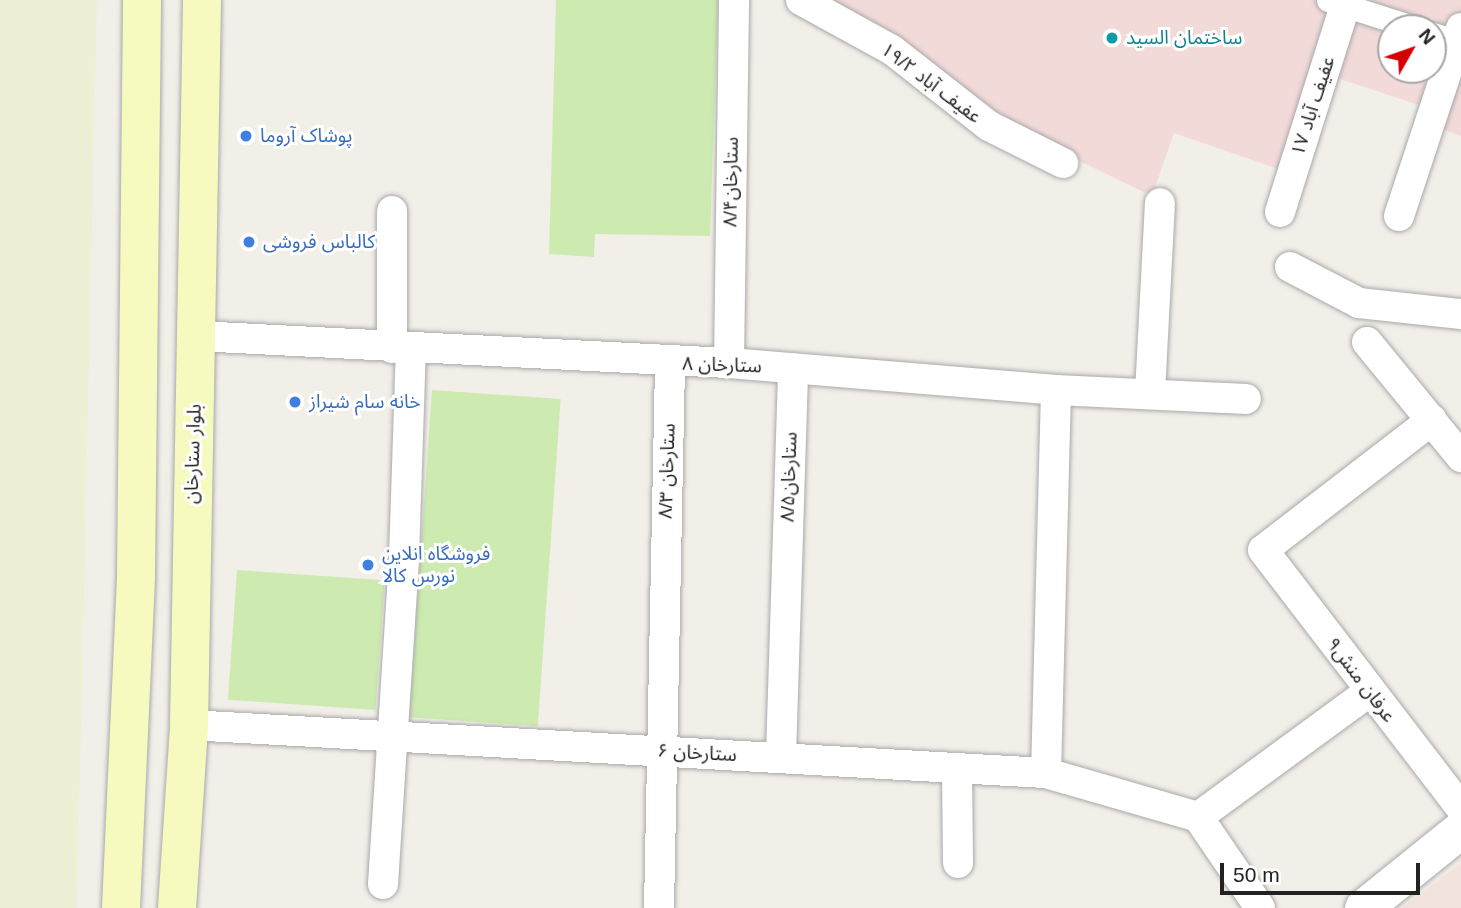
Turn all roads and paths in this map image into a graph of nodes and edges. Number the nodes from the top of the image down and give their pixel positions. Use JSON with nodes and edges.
{"nodes":[{"id":1,"x":142,"y":0,"type":"edge"},
{"id":2,"x":202,"y":0,"type":"edge"},
{"id":3,"x":734,"y":0,"type":"edge"},
{"id":4,"x":801,"y":0,"type":"edge"},
{"id":5,"x":1340,"y":2,"type":"edge"},
{"id":6,"x":1377,"y":15,"type":"edge"},
{"id":7,"x":1453,"y":37,"type":"edge"},
{"id":8,"x":1063,"y":163,"type":"dead end"},
{"id":9,"x":1160,"y":203,"type":"dead end"},
{"id":10,"x":392,"y":211,"type":"dead end"},
{"id":11,"x":1280,"y":212,"type":"dead end"},
{"id":12,"x":1399,"y":216,"type":"dead end"},
{"id":13,"x":1290,"y":267,"type":"dead end"},
{"id":14,"x":1461,"y":314,"type":"edge"},
{"id":15,"x":197,"y":336,"type":"junction"},
{"id":16,"x":1367,"y":342,"type":"dead end"},
{"id":17,"x":402,"y":349,"type":"junction"},
{"id":18,"x":670,"y":363,"type":"junction"},
{"id":19,"x":729,"y":363,"type":"junction"},
{"id":20,"x":793,"y":368,"type":"junction"},
{"id":21,"x":1056,"y":390,"type":"junction"},
{"id":22,"x":1150,"y":393,"type":"junction"},
{"id":23,"x":1246,"y":399,"type":"dead end"},
{"id":24,"x":1432,"y":420,"type":"junction"},
{"id":25,"x":1461,"y":457,"type":"edge"},
{"id":26,"x":1369,"y":692,"type":"junction"},
{"id":27,"x":189,"y":725,"type":"junction"},
{"id":28,"x":389,"y":735,"type":"junction"},
{"id":29,"x":663,"y":751,"type":"junction"},
{"id":30,"x":782,"y":756,"type":"junction"},
{"id":31,"x":957,"y":769,"type":"junction"},
{"id":32,"x":1046,"y":773,"type":"junction"},
{"id":33,"x":1461,"y":808,"type":"edge"},
{"id":34,"x":1198,"y":817,"type":"junction"},
{"id":35,"x":1461,"y":829,"type":"edge"},
{"id":36,"x":958,"y":863,"type":"dead end"},
{"id":37,"x":383,"y":884,"type":"dead end"},
{"id":38,"x":121,"y":908,"type":"edge"},
{"id":39,"x":177,"y":908,"type":"edge"},
{"id":40,"x":659,"y":908,"type":"edge"},
{"id":41,"x":1260,"y":908,"type":"edge"},
{"id":42,"x":1363,"y":908,"type":"edge"}],
"edges":[{"from":1,"to":38,"type":"main road"},
{"from":2,"to":15,"type":"main road","name":"بلوار ستارخان"},
{"from":3,"to":19,"type":"street","name":"ستارخان۸/۴"},
{"from":4,"to":8,"type":"street","name":"عفیف آباد ۱۹/۲"},
{"from":5,"to":6,"type":"street"},
{"from":5,"to":11,"type":"street","name":"عفیف آباد ۱۷"},
{"from":7,"to":12,"type":"street"},
{"from":9,"to":22,"type":"street"},
{"from":10,"to":17,"type":"street"},
{"from":13,"to":14,"type":"street"},
{"from":15,"to":17,"type":"street","name":"ستارخان ۸"},
{"from":15,"to":27,"type":"main road","name":"بلوار ستارخان"},
{"from":16,"to":24,"type":"street"},
{"from":17,"to":18,"type":"street","name":"ستارخان ۸"},
{"from":17,"to":28,"type":"street"},
{"from":18,"to":19,"type":"street","name":"ستارخان ۸"},
{"from":18,"to":29,"type":"street","name":"ستارخان ۸/۳"},
{"from":19,"to":20,"type":"street","name":"ستارخان ۸"},
{"from":20,"to":21,"type":"street","name":"ستارخان ۸"},
{"from":20,"to":30,"type":"street","name":"ستارخان۸/۵"},
{"from":21,"to":22,"type":"street","name":"ستارخان ۸"},
{"from":21,"to":32,"type":"street"},
{"from":22,"to":23,"type":"street","name":"ستارخان ۸"},
{"from":24,"to":25,"type":"street"},
{"from":24,"to":26,"type":"street","name":"عرفان منش۹"},
{"from":26,"to":33,"type":"street","name":"عرفان منش۹"},
{"from":26,"to":34,"type":"street"},
{"from":27,"to":28,"type":"street","name":"ستارخان ۶"},
{"from":27,"to":39,"type":"main road","name":"بلوار ستارخان"},
{"from":28,"to":29,"type":"street","name":"ستارخان ۶"},
{"from":28,"to":37,"type":"street"},
{"from":29,"to":30,"type":"street","name":"ستارخان ۶"},
{"from":29,"to":40,"type":"street","name":"ستارخان ۸/۳"},
{"from":30,"to":31,"type":"street","name":"ستارخان ۶"},
{"from":31,"to":32,"type":"street","name":"ستارخان ۶"},
{"from":31,"to":36,"type":"street"},
{"from":32,"to":34,"type":"street","name":"ستارخان ۶"},
{"from":34,"to":41,"type":"street"},
{"from":35,"to":42,"type":"street"}]}
